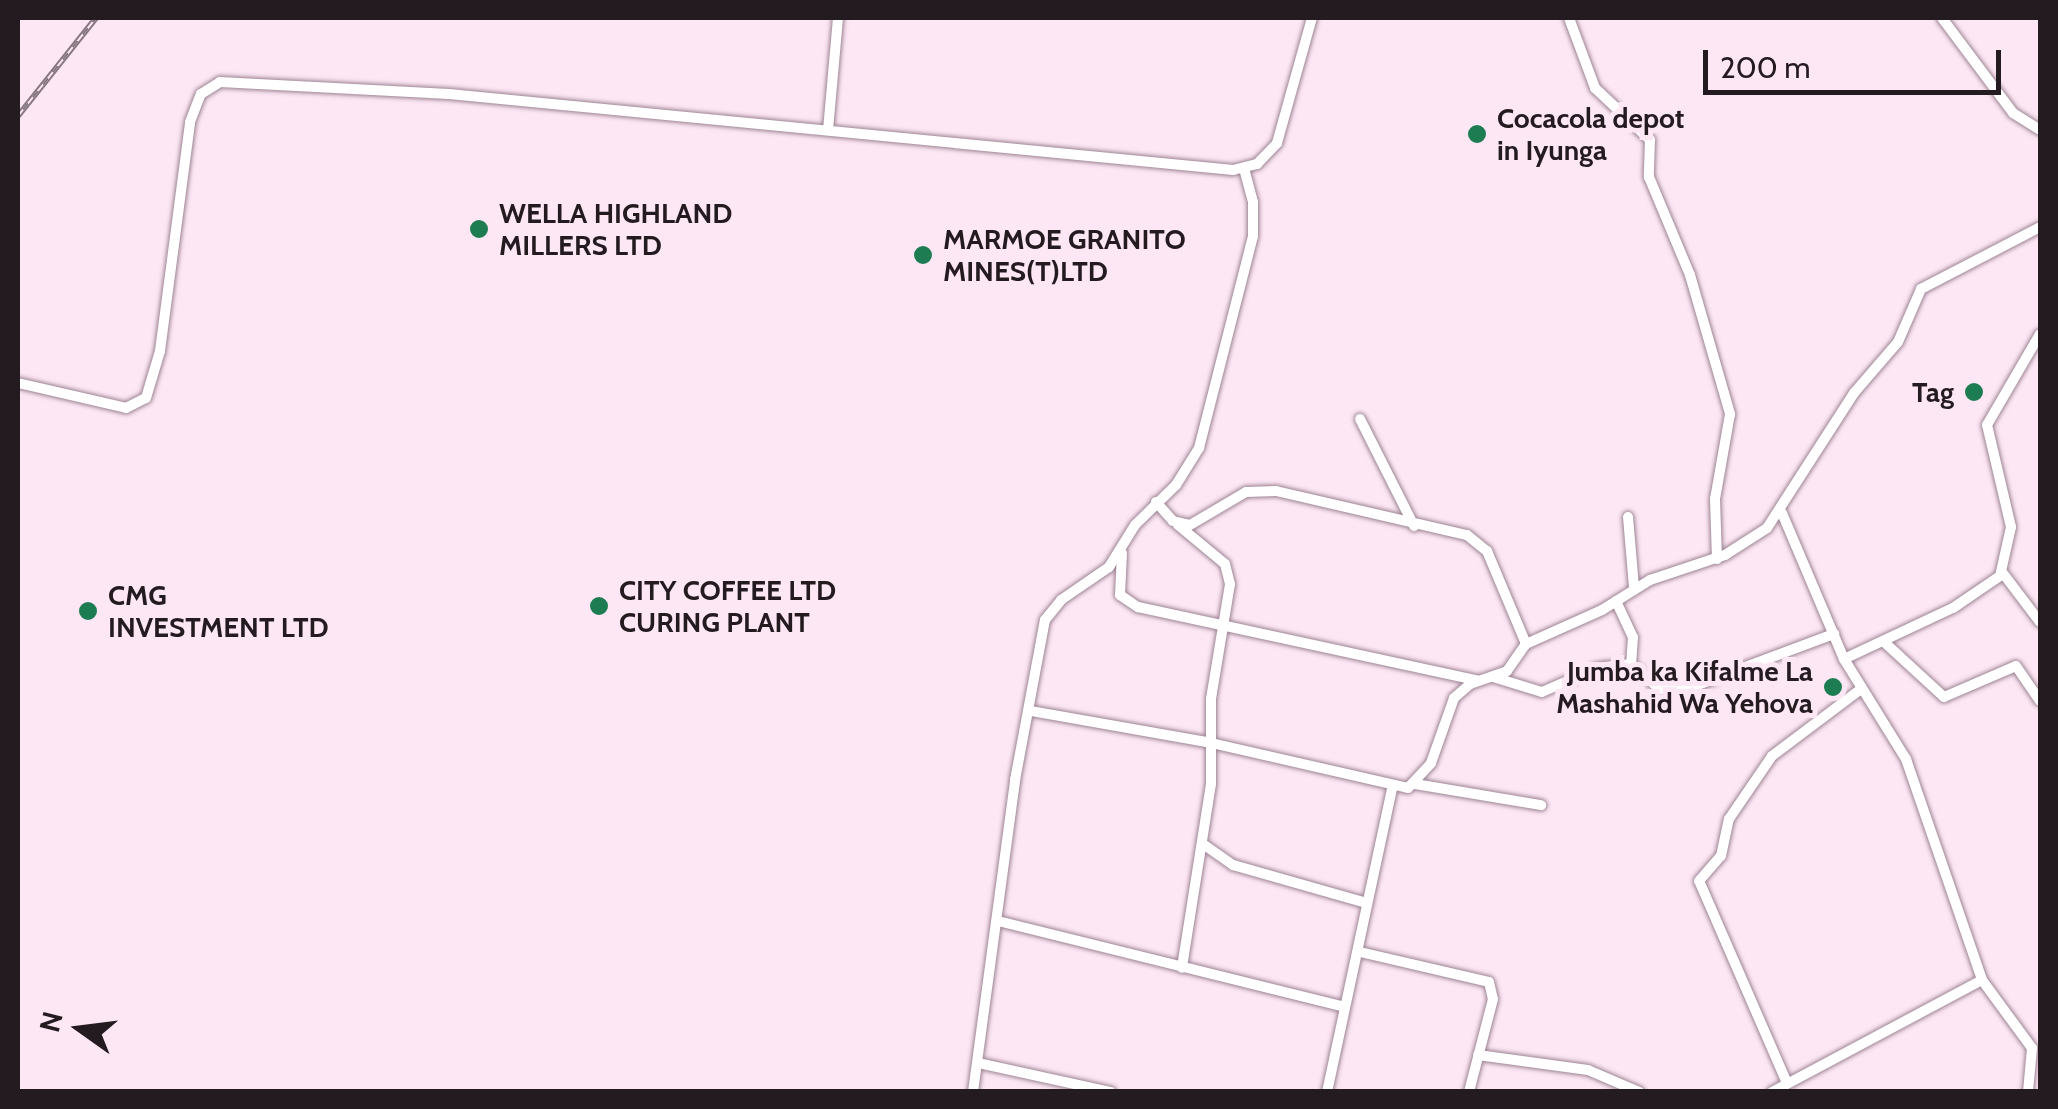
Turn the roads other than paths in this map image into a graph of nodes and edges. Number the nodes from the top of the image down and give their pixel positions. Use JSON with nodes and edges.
{"nodes":[{"id":1,"x":838,"y":18,"type":"edge"},
{"id":2,"x":1312,"y":18,"type":"edge"},
{"id":3,"x":1568,"y":18,"type":"edge"},
{"id":4,"x":1942,"y":18,"type":"edge"},
{"id":5,"x":828,"y":130,"type":"junction"},
{"id":6,"x":2040,"y":130,"type":"edge"},
{"id":7,"x":1244,"y":169,"type":"junction"},
{"id":8,"x":2040,"y":227,"type":"edge"},
{"id":9,"x":2040,"y":334,"type":"edge"},
{"id":10,"x":18,"y":383,"type":"edge"},
{"id":11,"x":1360,"y":419,"type":"dead end"},
{"id":12,"x":1156,"y":502,"type":"junction"},
{"id":13,"x":1782,"y":513,"type":"junction"},
{"id":14,"x":1628,"y":518,"type":"dead end"},
{"id":15,"x":1178,"y":524,"type":"junction"},
{"id":16,"x":1414,"y":526,"type":"junction"},
{"id":17,"x":1122,"y":550,"type":"junction"},
{"id":18,"x":1716,"y":558,"type":"junction"},
{"id":19,"x":2002,"y":572,"type":"junction"},
{"id":20,"x":1634,"y":587,"type":"junction"},
{"id":21,"x":1616,"y":600,"type":"junction"},
{"id":22,"x":2040,"y":622,"type":"edge"},
{"id":23,"x":1226,"y":626,"type":"junction"},
{"id":24,"x":1834,"y":634,"type":"junction"},
{"id":25,"x":1883,"y":641,"type":"junction"},
{"id":26,"x":1526,"y":644,"type":"junction"},
{"id":27,"x":1844,"y":659,"type":"junction"},
{"id":28,"x":1630,"y":664,"type":"junction"},
{"id":29,"x":1493,"y":677,"type":"junction"},
{"id":30,"x":1478,"y":681,"type":"junction"},
{"id":31,"x":1861,"y":690,"type":"junction"},
{"id":32,"x":2040,"y":702,"type":"edge"},
{"id":33,"x":1031,"y":711,"type":"junction"},
{"id":34,"x":1208,"y":742,"type":"junction"},
{"id":35,"x":1415,"y":784,"type":"junction"},
{"id":36,"x":1392,"y":789,"type":"junction"},
{"id":37,"x":1541,"y":805,"type":"dead end"},
{"id":38,"x":1203,"y":844,"type":"junction"},
{"id":39,"x":1366,"y":902,"type":"junction"},
{"id":40,"x":998,"y":920,"type":"junction"},
{"id":41,"x":1360,"y":952,"type":"junction"},
{"id":42,"x":1182,"y":968,"type":"junction"},
{"id":43,"x":1982,"y":980,"type":"junction"},
{"id":44,"x":1342,"y":1006,"type":"junction"},
{"id":45,"x":2036,"y":1048,"type":"edge"},
{"id":46,"x":1478,"y":1055,"type":"junction"},
{"id":47,"x":978,"y":1063,"type":"junction"},
{"id":48,"x":1787,"y":1083,"type":"junction"},
{"id":49,"x":973,"y":1092,"type":"edge"},
{"id":50,"x":1111,"y":1092,"type":"edge"},
{"id":51,"x":1327,"y":1092,"type":"edge"},
{"id":52,"x":1469,"y":1092,"type":"edge"},
{"id":53,"x":1639,"y":1092,"type":"edge"},
{"id":54,"x":1772,"y":1092,"type":"edge"},
{"id":55,"x":2028,"y":1092,"type":"edge"}],
"edges":[{"from":1,"to":5,"type":"street"},
{"from":2,"to":7,"type":"street"},
{"from":3,"to":18,"type":"street"},
{"from":4,"to":6,"type":"street"},
{"from":5,"to":7,"type":"street"},
{"from":5,"to":10,"type":"street"},
{"from":7,"to":12,"type":"street"},
{"from":8,"to":13,"type":"street"},
{"from":9,"to":19,"type":"street"},
{"from":11,"to":16,"type":"street"},
{"from":12,"to":15,"type":"street"},
{"from":12,"to":17,"type":"street"},
{"from":13,"to":18,"type":"street"},
{"from":13,"to":24,"type":"street"},
{"from":14,"to":20,"type":"street"},
{"from":15,"to":16,"type":"street"},
{"from":15,"to":23,"type":"street"},
{"from":16,"to":26,"type":"street"},
{"from":17,"to":23,"type":"street"},
{"from":17,"to":33,"type":"street"},
{"from":18,"to":20,"type":"street"},
{"from":19,"to":22,"type":"street"},
{"from":19,"to":25,"type":"street"},
{"from":20,"to":21,"type":"street"},
{"from":21,"to":26,"type":"street"},
{"from":21,"to":28,"type":"street"},
{"from":23,"to":30,"type":"street"},
{"from":23,"to":34,"type":"street"},
{"from":24,"to":27,"type":"street"},
{"from":24,"to":28,"type":"street"},
{"from":25,"to":27,"type":"street"},
{"from":25,"to":32,"type":"street"},
{"from":26,"to":29,"type":"street"},
{"from":27,"to":31,"type":"street"},
{"from":28,"to":29,"type":"street"},
{"from":29,"to":30,"type":"street"},
{"from":30,"to":35,"type":"street"},
{"from":31,"to":43,"type":"street"},
{"from":31,"to":48,"type":"street"},
{"from":33,"to":34,"type":"street"},
{"from":33,"to":40,"type":"street"},
{"from":34,"to":36,"type":"street"},
{"from":34,"to":38,"type":"street"},
{"from":35,"to":36,"type":"street"},
{"from":35,"to":37,"type":"street"},
{"from":36,"to":39,"type":"street"},
{"from":38,"to":39,"type":"street"},
{"from":38,"to":42,"type":"street"},
{"from":39,"to":41,"type":"street"},
{"from":40,"to":42,"type":"street"},
{"from":40,"to":47,"type":"street"},
{"from":41,"to":44,"type":"street"},
{"from":41,"to":46,"type":"street"},
{"from":42,"to":44,"type":"street"},
{"from":43,"to":45,"type":"street"},
{"from":43,"to":48,"type":"street"},
{"from":44,"to":51,"type":"street"},
{"from":45,"to":55,"type":"street"},
{"from":46,"to":52,"type":"street"},
{"from":46,"to":53,"type":"street"},
{"from":47,"to":49,"type":"street"},
{"from":47,"to":50,"type":"street"},
{"from":48,"to":54,"type":"street"}]}
